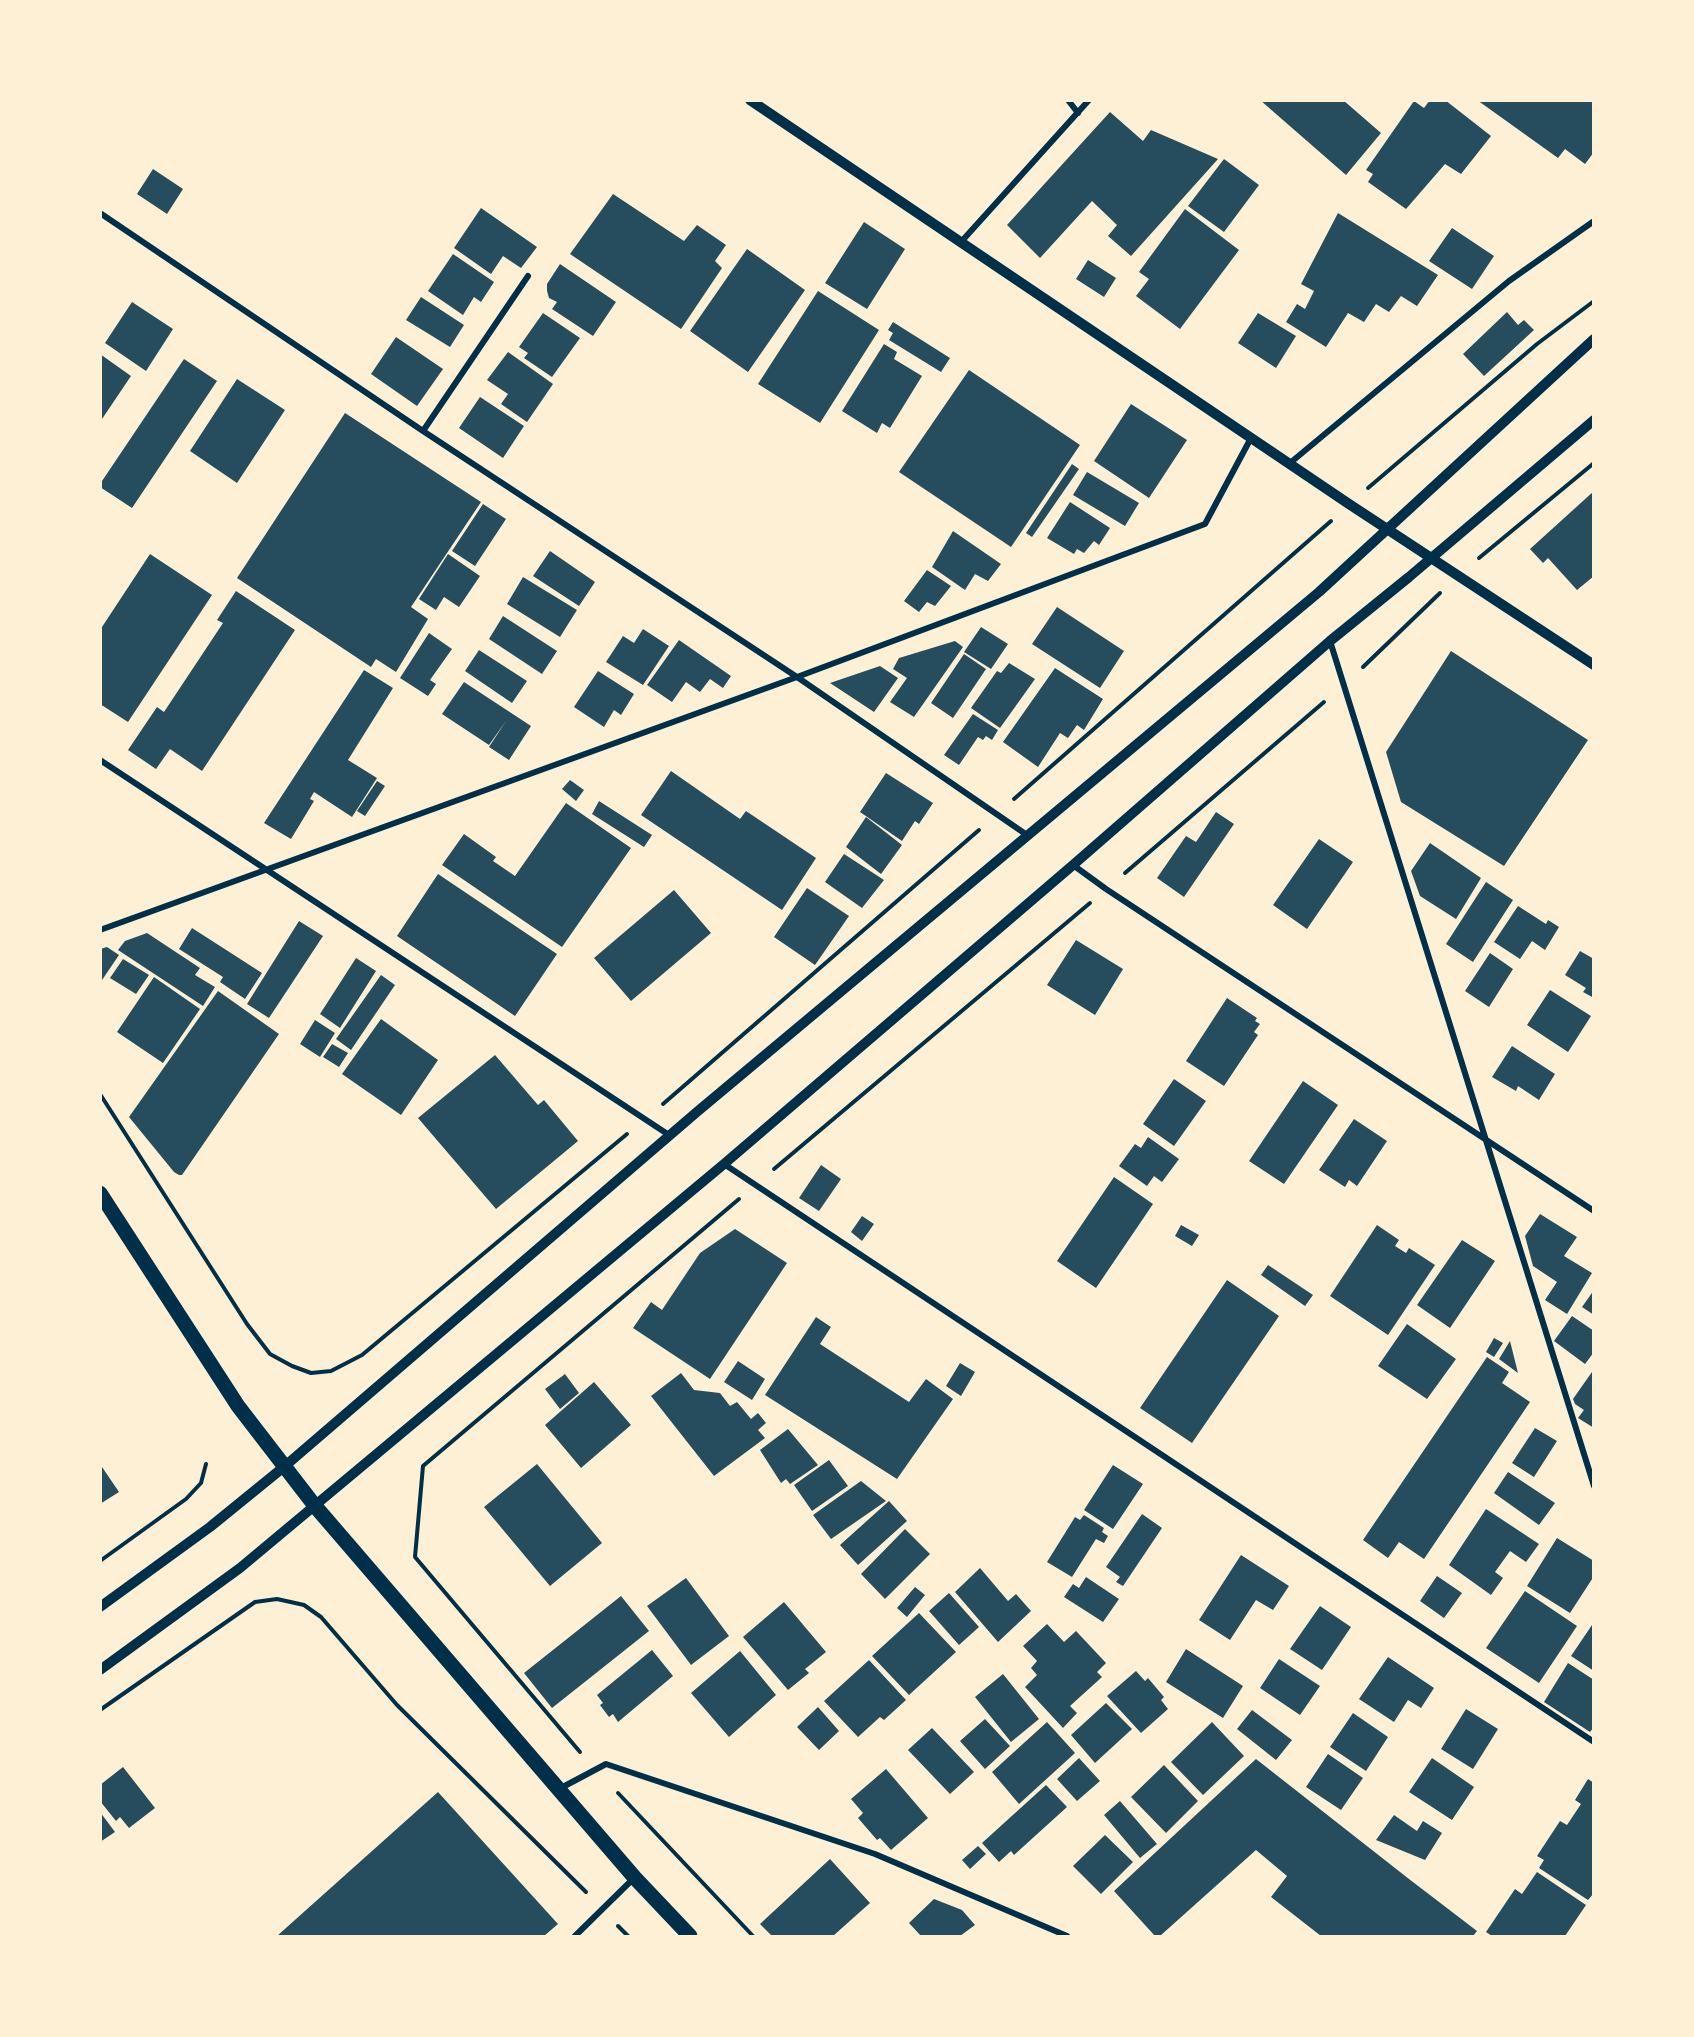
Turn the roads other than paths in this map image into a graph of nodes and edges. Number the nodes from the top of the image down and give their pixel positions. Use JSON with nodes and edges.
{"nodes":[{"id":1,"x":750,"y":100,"type":"edge"},
{"id":2,"x":1068,"y":100,"type":"edge"},
{"id":3,"x":1089,"y":100,"type":"edge"},
{"id":4,"x":1078,"y":113,"type":"junction"},
{"id":5,"x":100,"y":213,"type":"edge"},
{"id":6,"x":1593,"y":221,"type":"edge"},
{"id":7,"x":961,"y":242,"type":"junction"},
{"id":8,"x":528,"y":276,"type":"dead end"},
{"id":9,"x":1593,"y":339,"type":"edge"},
{"id":10,"x":1593,"y":420,"type":"edge"},
{"id":11,"x":423,"y":431,"type":"junction"},
{"id":12,"x":1252,"y":437,"type":"junction"},
{"id":13,"x":1290,"y":463,"type":"junction"},
{"id":14,"x":1387,"y":530,"type":"junction"},
{"id":15,"x":1432,"y":558,"type":"junction"},
{"id":16,"x":1330,"y":641,"type":"junction"},
{"id":17,"x":1593,"y":665,"type":"edge"},
{"id":18,"x":797,"y":677,"type":"junction"},
{"id":19,"x":100,"y":760,"type":"edge"},
{"id":20,"x":1027,"y":835,"type":"junction"},
{"id":21,"x":1073,"y":865,"type":"junction"},
{"id":22,"x":267,"y":870,"type":"junction"},
{"id":23,"x":100,"y":930,"type":"edge"},
{"id":24,"x":669,"y":1135,"type":"junction"},
{"id":25,"x":1486,"y":1139,"type":"junction"},
{"id":26,"x":724,"y":1164,"type":"junction"},
{"id":27,"x":100,"y":1193,"type":"edge"},
{"id":28,"x":1593,"y":1211,"type":"edge"},
{"id":29,"x":285,"y":1466,"type":"junction"},
{"id":30,"x":1593,"y":1486,"type":"edge"},
{"id":31,"x":315,"y":1506,"type":"junction"},
{"id":32,"x":100,"y":1607,"type":"edge"},
{"id":33,"x":100,"y":1670,"type":"edge"},
{"id":34,"x":1593,"y":1742,"type":"edge"},
{"id":35,"x":559,"y":1789,"type":"junction"},
{"id":36,"x":635,"y":1878,"type":"junction"},
{"id":37,"x":575,"y":1936,"type":"edge"},
{"id":38,"x":690,"y":1936,"type":"edge"},
{"id":39,"x":1067,"y":1936,"type":"edge"}],
"edges":[{"from":1,"to":7,"type":"street"},
{"from":2,"to":4,"type":"street"},
{"from":3,"to":4,"type":"street"},
{"from":4,"to":7,"type":"street"},
{"from":5,"to":11,"type":"street"},
{"from":6,"to":13,"type":"street"},
{"from":7,"to":12,"type":"street"},
{"from":8,"to":11,"type":"street"},
{"from":9,"to":14,"type":"street"},
{"from":10,"to":15,"type":"street"},
{"from":11,"to":18,"type":"street"},
{"from":12,"to":13,"type":"street"},
{"from":12,"to":18,"type":"street"},
{"from":13,"to":14,"type":"street"},
{"from":14,"to":15,"type":"street"},
{"from":14,"to":20,"type":"street"},
{"from":15,"to":16,"type":"street"},
{"from":15,"to":17,"type":"street"},
{"from":16,"to":21,"type":"street"},
{"from":16,"to":25,"type":"street"},
{"from":18,"to":20,"type":"street"},
{"from":18,"to":22,"type":"street"},
{"from":19,"to":22,"type":"street"},
{"from":20,"to":24,"type":"street"},
{"from":21,"to":25,"type":"street"},
{"from":21,"to":26,"type":"street"},
{"from":22,"to":23,"type":"street"},
{"from":22,"to":24,"type":"street"},
{"from":24,"to":29,"type":"street"},
{"from":25,"to":28,"type":"street"},
{"from":25,"to":30,"type":"street"},
{"from":26,"to":31,"type":"street"},
{"from":26,"to":34,"type":"street"},
{"from":27,"to":29,"type":"main road"},
{"from":29,"to":31,"type":"main road"},
{"from":29,"to":32,"type":"street"},
{"from":31,"to":33,"type":"street"},
{"from":31,"to":35,"type":"main road"},
{"from":35,"to":36,"type":"main road"},
{"from":35,"to":39,"type":"street"},
{"from":36,"to":37,"type":"street"},
{"from":36,"to":38,"type":"main road"}]}
